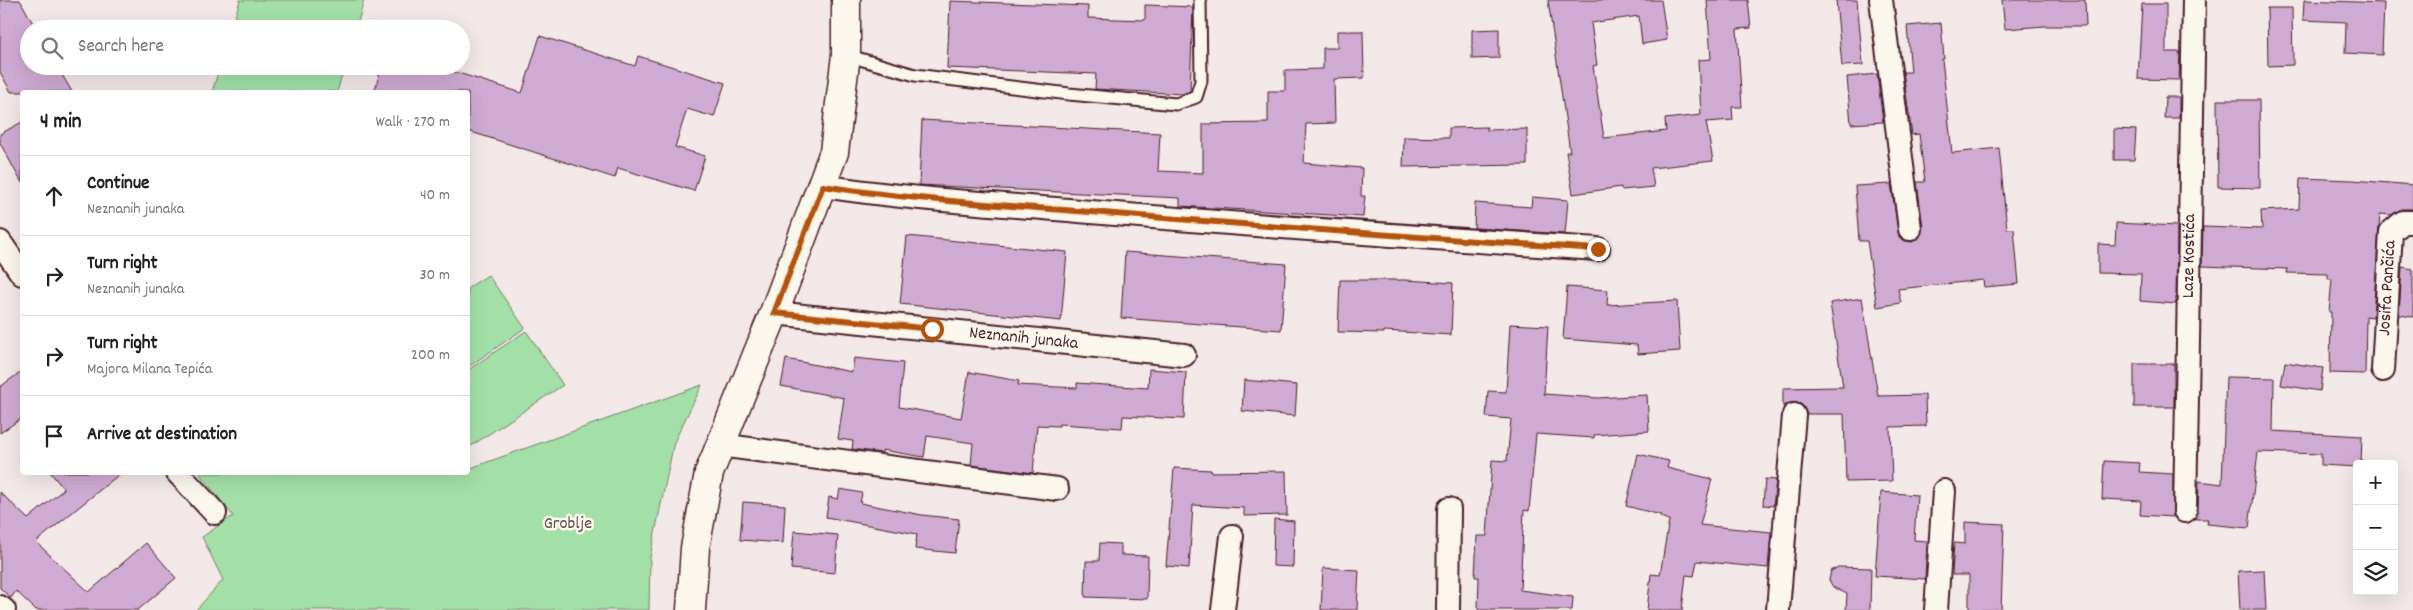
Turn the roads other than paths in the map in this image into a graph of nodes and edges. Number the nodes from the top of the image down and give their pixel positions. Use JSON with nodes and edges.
{"nodes":[{"id":1,"x":846,"y":0,"type":"edge"},
{"id":2,"x":1200,"y":0,"type":"edge"},
{"id":3,"x":1881,"y":0,"type":"edge"},
{"id":4,"x":2194,"y":0,"type":"edge"},
{"id":5,"x":846,"y":55,"type":"junction"},
{"id":6,"x":823,"y":186,"type":"junction"},
{"id":7,"x":2413,"y":222,"type":"edge"},
{"id":8,"x":1910,"y":229,"type":"dead end"},
{"id":9,"x":0,"y":242,"type":"edge"},
{"id":10,"x":1598,"y":249,"type":"dead end"},
{"id":11,"x":20,"y":271,"type":"edge"},
{"id":12,"x":774,"y":313,"type":"junction"},
{"id":13,"x":1184,"y":355,"type":"dead end"},
{"id":14,"x":2383,"y":370,"type":"dead end"},
{"id":15,"x":1794,"y":415,"type":"dead end"},
{"id":16,"x":718,"y":445,"type":"junction"},
{"id":17,"x":180,"y":475,"type":"edge"},
{"id":18,"x":1057,"y":489,"type":"dead end"},
{"id":19,"x":1944,"y":491,"type":"dead end"},
{"id":20,"x":1449,"y":508,"type":"dead end"},
{"id":21,"x":2185,"y":511,"type":"dead end"},
{"id":22,"x":215,"y":513,"type":"dead end"},
{"id":23,"x":1232,"y":536,"type":"dead end"},
{"id":24,"x":0,"y":607,"type":"edge"},
{"id":25,"x":4,"y":610,"type":"edge"},
{"id":26,"x":691,"y":610,"type":"edge"},
{"id":27,"x":1224,"y":610,"type":"edge"},
{"id":28,"x":1448,"y":610,"type":"edge"},
{"id":29,"x":1778,"y":610,"type":"edge"},
{"id":30,"x":1936,"y":610,"type":"edge"}],
"edges":[{"from":1,"to":5,"type":"main road"},
{"from":2,"to":5,"type":"lane"},
{"from":3,"to":8,"type":"street"},
{"from":4,"to":21,"type":"street","name":"Laze Kostića"},
{"from":5,"to":6,"type":"main road"},
{"from":6,"to":10,"type":"street"},
{"from":6,"to":12,"type":"main road"},
{"from":7,"to":14,"type":"street","name":"Josifa Pančića"},
{"from":9,"to":11,"type":"street"},
{"from":12,"to":13,"type":"street","name":"Neznanih junaka"},
{"from":12,"to":16,"type":"main road"},
{"from":15,"to":29,"type":"street"},
{"from":16,"to":18,"type":"street"},
{"from":16,"to":26,"type":"main road"},
{"from":17,"to":22,"type":"street"},
{"from":19,"to":30,"type":"street"},
{"from":20,"to":28,"type":"street"},
{"from":23,"to":27,"type":"street"},
{"from":24,"to":25,"type":"street"}]}
